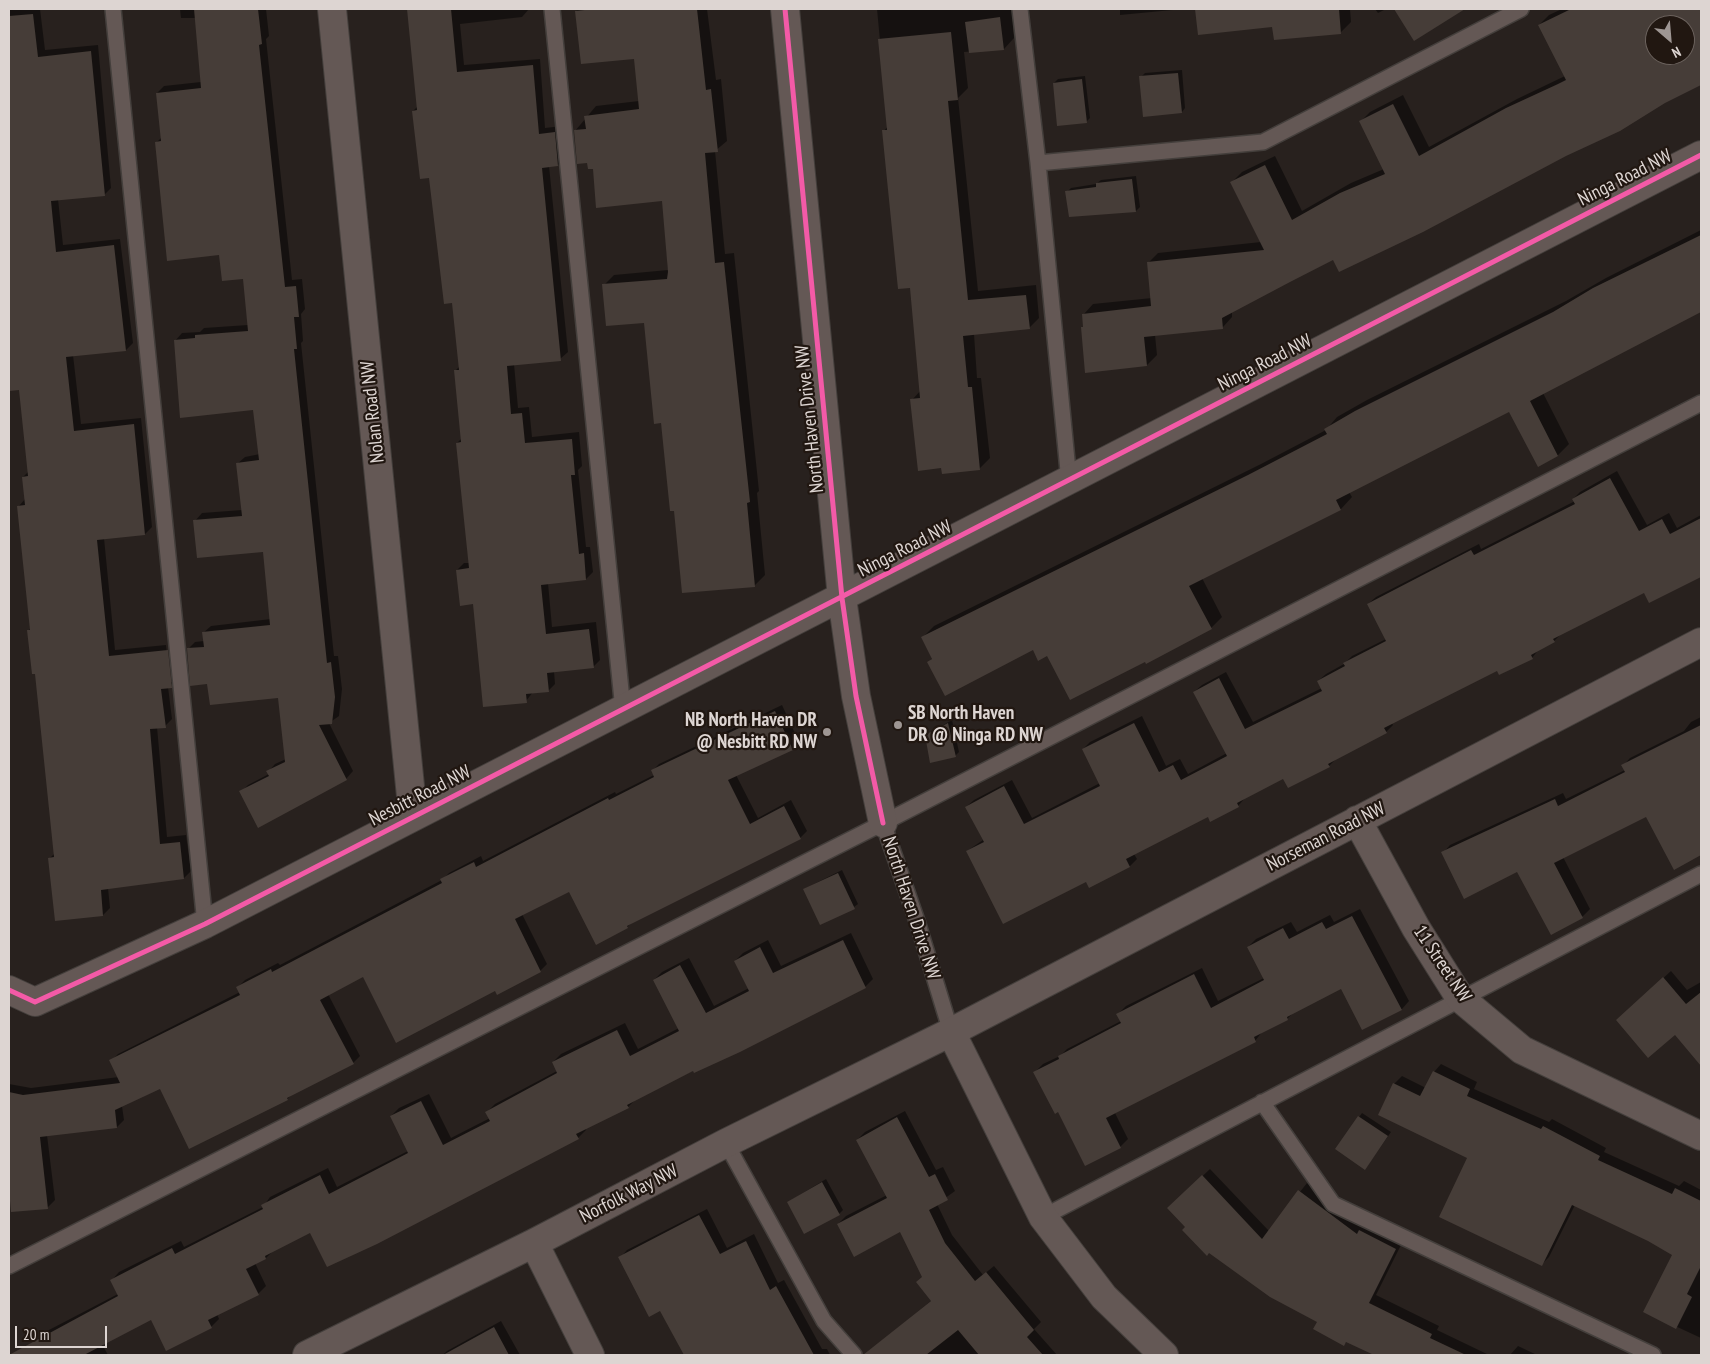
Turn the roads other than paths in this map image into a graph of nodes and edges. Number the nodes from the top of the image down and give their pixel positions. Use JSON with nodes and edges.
{"nodes":[{"id":1,"x":113,"y":9,"type":"edge"},
{"id":2,"x":332,"y":9,"type":"edge"},
{"id":3,"x":552,"y":9,"type":"edge"},
{"id":4,"x":785,"y":9,"type":"edge"},
{"id":5,"x":1020,"y":9,"type":"edge"},
{"id":6,"x":1521,"y":9,"type":"edge"},
{"id":7,"x":1701,"y":155,"type":"edge"},
{"id":8,"x":1038,"y":163,"type":"junction"},
{"id":9,"x":1701,"y":403,"type":"edge"},
{"id":10,"x":1070,"y":481,"type":"junction"},
{"id":11,"x":842,"y":598,"type":"junction"},
{"id":12,"x":1701,"y":642,"type":"edge"},
{"id":13,"x":623,"y":710,"type":"junction"},
{"id":14,"x":413,"y":816,"type":"junction"},
{"id":15,"x":1357,"y":820,"type":"junction"},
{"id":16,"x":883,"y":823,"type":"junction"},
{"id":17,"x":1701,"y":874,"type":"edge"},
{"id":18,"x":205,"y":924,"type":"junction"},
{"id":19,"x":9,"y":990,"type":"edge"},
{"id":20,"x":1460,"y":998,"type":"junction"},
{"id":21,"x":951,"y":1032,"type":"junction"},
{"id":22,"x":1262,"y":1102,"type":"junction"},
{"id":23,"x":1701,"y":1136,"type":"edge"},
{"id":24,"x":726,"y":1144,"type":"junction"},
{"id":25,"x":1043,"y":1217,"type":"junction"},
{"id":26,"x":534,"y":1243,"type":"junction"},
{"id":27,"x":9,"y":1266,"type":"edge"},
{"id":28,"x":336,"y":1349,"type":"edge"},
{"id":29,"x":307,"y":1355,"type":"edge"},
{"id":30,"x":590,"y":1355,"type":"edge"},
{"id":31,"x":854,"y":1355,"type":"edge"},
{"id":32,"x":1164,"y":1355,"type":"edge"},
{"id":33,"x":1653,"y":1355,"type":"edge"}],
"edges":[{"from":1,"to":18,"type":"lane"},
{"from":2,"to":14,"type":"street","name":"Nolan Road NW"},
{"from":3,"to":13,"type":"lane"},
{"from":4,"to":11,"type":"street","name":"North Haven Drive NW"},
{"from":5,"to":8,"type":"lane"},
{"from":6,"to":8,"type":"lane"},
{"from":7,"to":10,"type":"street","name":"Ninga Road NW"},
{"from":8,"to":10,"type":"lane"},
{"from":9,"to":16,"type":"lane"},
{"from":10,"to":11,"type":"street","name":"Ninga Road NW"},
{"from":11,"to":13,"type":"street","name":"Nesbitt Road NW"},
{"from":11,"to":16,"type":"street","name":"North Haven Drive NW"},
{"from":12,"to":15,"type":"street","name":"Norseman Road NW"},
{"from":13,"to":14,"type":"street","name":"Nesbitt Road NW"},
{"from":14,"to":18,"type":"street","name":"Nesbitt Road NW"},
{"from":15,"to":20,"type":"street","name":"11 Street NW"},
{"from":15,"to":21,"type":"street","name":"Norseman Road NW"},
{"from":16,"to":21,"type":"lane","name":"North Haven Drive NW"},
{"from":16,"to":27,"type":"lane"},
{"from":17,"to":20,"type":"lane"},
{"from":18,"to":19,"type":"street","name":"Nesbitt Road NW"},
{"from":20,"to":22,"type":"lane"},
{"from":20,"to":23,"type":"street","name":"11 Street NW"},
{"from":21,"to":24,"type":"street","name":"Norfolk Way NW"},
{"from":21,"to":25,"type":"street","name":"North Haven Drive NW"},
{"from":22,"to":25,"type":"lane"},
{"from":22,"to":33,"type":"lane"},
{"from":24,"to":26,"type":"street","name":"Norfolk Way NW"},
{"from":24,"to":31,"type":"lane"},
{"from":25,"to":32,"type":"street","name":"North Haven Drive NW"},
{"from":26,"to":28,"type":"street","name":"Norfolk Way NW"},
{"from":26,"to":30,"type":"street"},
{"from":28,"to":29,"type":"street","name":"Norfolk Way NW"}]}
